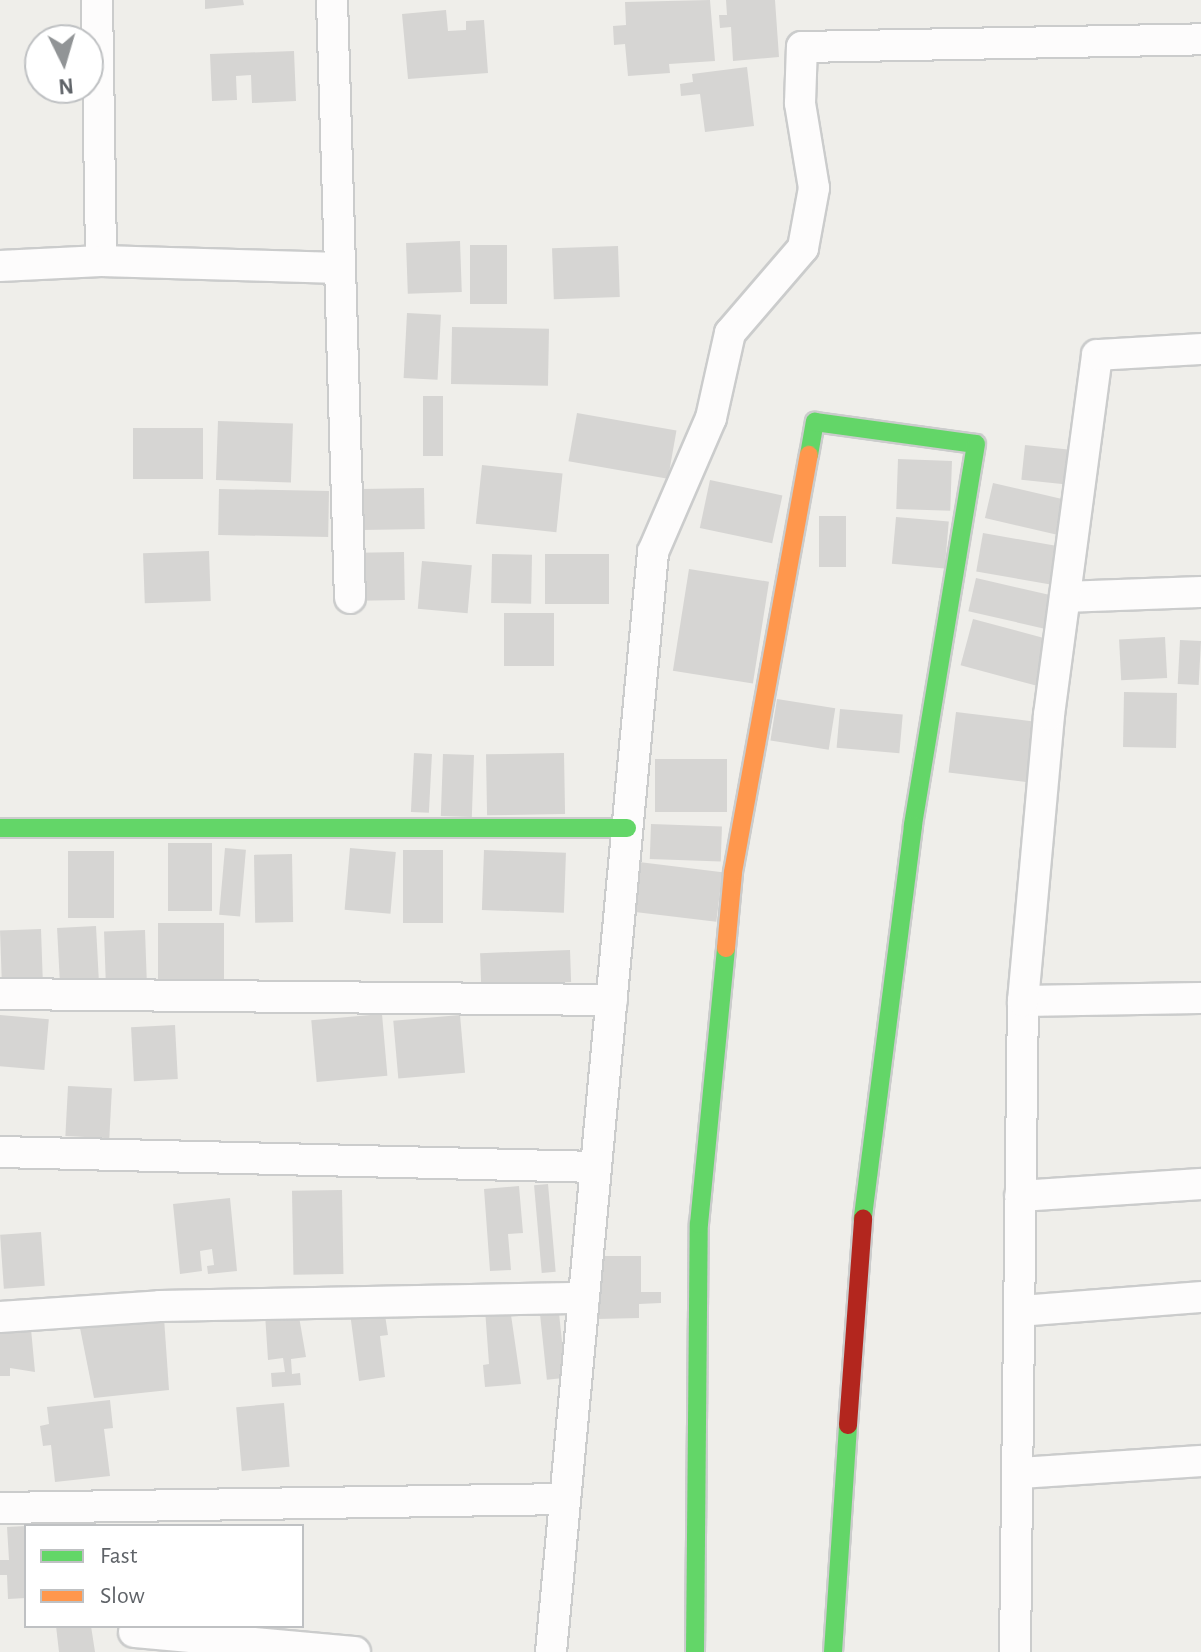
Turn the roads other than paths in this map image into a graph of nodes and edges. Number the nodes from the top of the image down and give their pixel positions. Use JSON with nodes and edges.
{"nodes":[{"id":1,"x":97,"y":0,"type":"edge"},
{"id":2,"x":332,"y":0,"type":"edge"},
{"id":3,"x":1201,"y":39,"type":"edge"},
{"id":4,"x":101,"y":261,"type":"junction"},
{"id":5,"x":0,"y":266,"type":"edge"},
{"id":6,"x":340,"y":268,"type":"junction"},
{"id":7,"x":1201,"y":349,"type":"edge"},
{"id":8,"x":1201,"y":592,"type":"edge"},
{"id":9,"x":1065,"y":597,"type":"junction"},
{"id":10,"x":350,"y":598,"type":"dead end"},
{"id":11,"x":0,"y":828,"type":"edge"},
{"id":12,"x":627,"y":828,"type":"junction"},
{"id":13,"x":0,"y":994,"type":"edge"},
{"id":14,"x":1201,"y":998,"type":"edge"},
{"id":15,"x":612,"y":1000,"type":"junction"},
{"id":16,"x":1023,"y":1001,"type":"junction"},
{"id":17,"x":0,"y":1152,"type":"edge"},
{"id":18,"x":596,"y":1167,"type":"junction"},
{"id":19,"x":1201,"y":1184,"type":"edge"},
{"id":20,"x":1020,"y":1196,"type":"junction"},
{"id":21,"x":1201,"y":1297,"type":"edge"},
{"id":22,"x":584,"y":1298,"type":"junction"},
{"id":23,"x":1020,"y":1311,"type":"junction"},
{"id":24,"x":0,"y":1317,"type":"edge"},
{"id":25,"x":1201,"y":1461,"type":"edge"},
{"id":26,"x":1020,"y":1473,"type":"junction"},
{"id":27,"x":565,"y":1499,"type":"junction"},
{"id":28,"x":0,"y":1508,"type":"edge"},
{"id":29,"x":134,"y":1632,"type":"dead end"},
{"id":30,"x":355,"y":1652,"type":"edge"},
{"id":31,"x":551,"y":1652,"type":"edge"},
{"id":32,"x":695,"y":1652,"type":"edge"},
{"id":33,"x":833,"y":1652,"type":"edge"},
{"id":34,"x":1015,"y":1652,"type":"edge"}],
"edges":[{"from":1,"to":4,"type":"street"},
{"from":2,"to":6,"type":"street"},
{"from":3,"to":12,"type":"street"},
{"from":4,"to":5,"type":"street"},
{"from":4,"to":6,"type":"street"},
{"from":6,"to":10,"type":"street"},
{"from":7,"to":9,"type":"street"},
{"from":8,"to":9,"type":"street"},
{"from":9,"to":16,"type":"street"},
{"from":11,"to":12,"type":"street"},
{"from":12,"to":15,"type":"street"},
{"from":13,"to":15,"type":"street"},
{"from":14,"to":16,"type":"street"},
{"from":15,"to":18,"type":"street"},
{"from":16,"to":20,"type":"street"},
{"from":17,"to":18,"type":"street"},
{"from":18,"to":22,"type":"street"},
{"from":19,"to":20,"type":"street"},
{"from":20,"to":23,"type":"street"},
{"from":21,"to":23,"type":"street"},
{"from":22,"to":24,"type":"street"},
{"from":22,"to":27,"type":"street"},
{"from":23,"to":26,"type":"street"},
{"from":25,"to":26,"type":"street"},
{"from":26,"to":34,"type":"street"},
{"from":27,"to":28,"type":"street"},
{"from":27,"to":31,"type":"street"},
{"from":29,"to":30,"type":"street"},
{"from":32,"to":33,"type":"street"}]}
